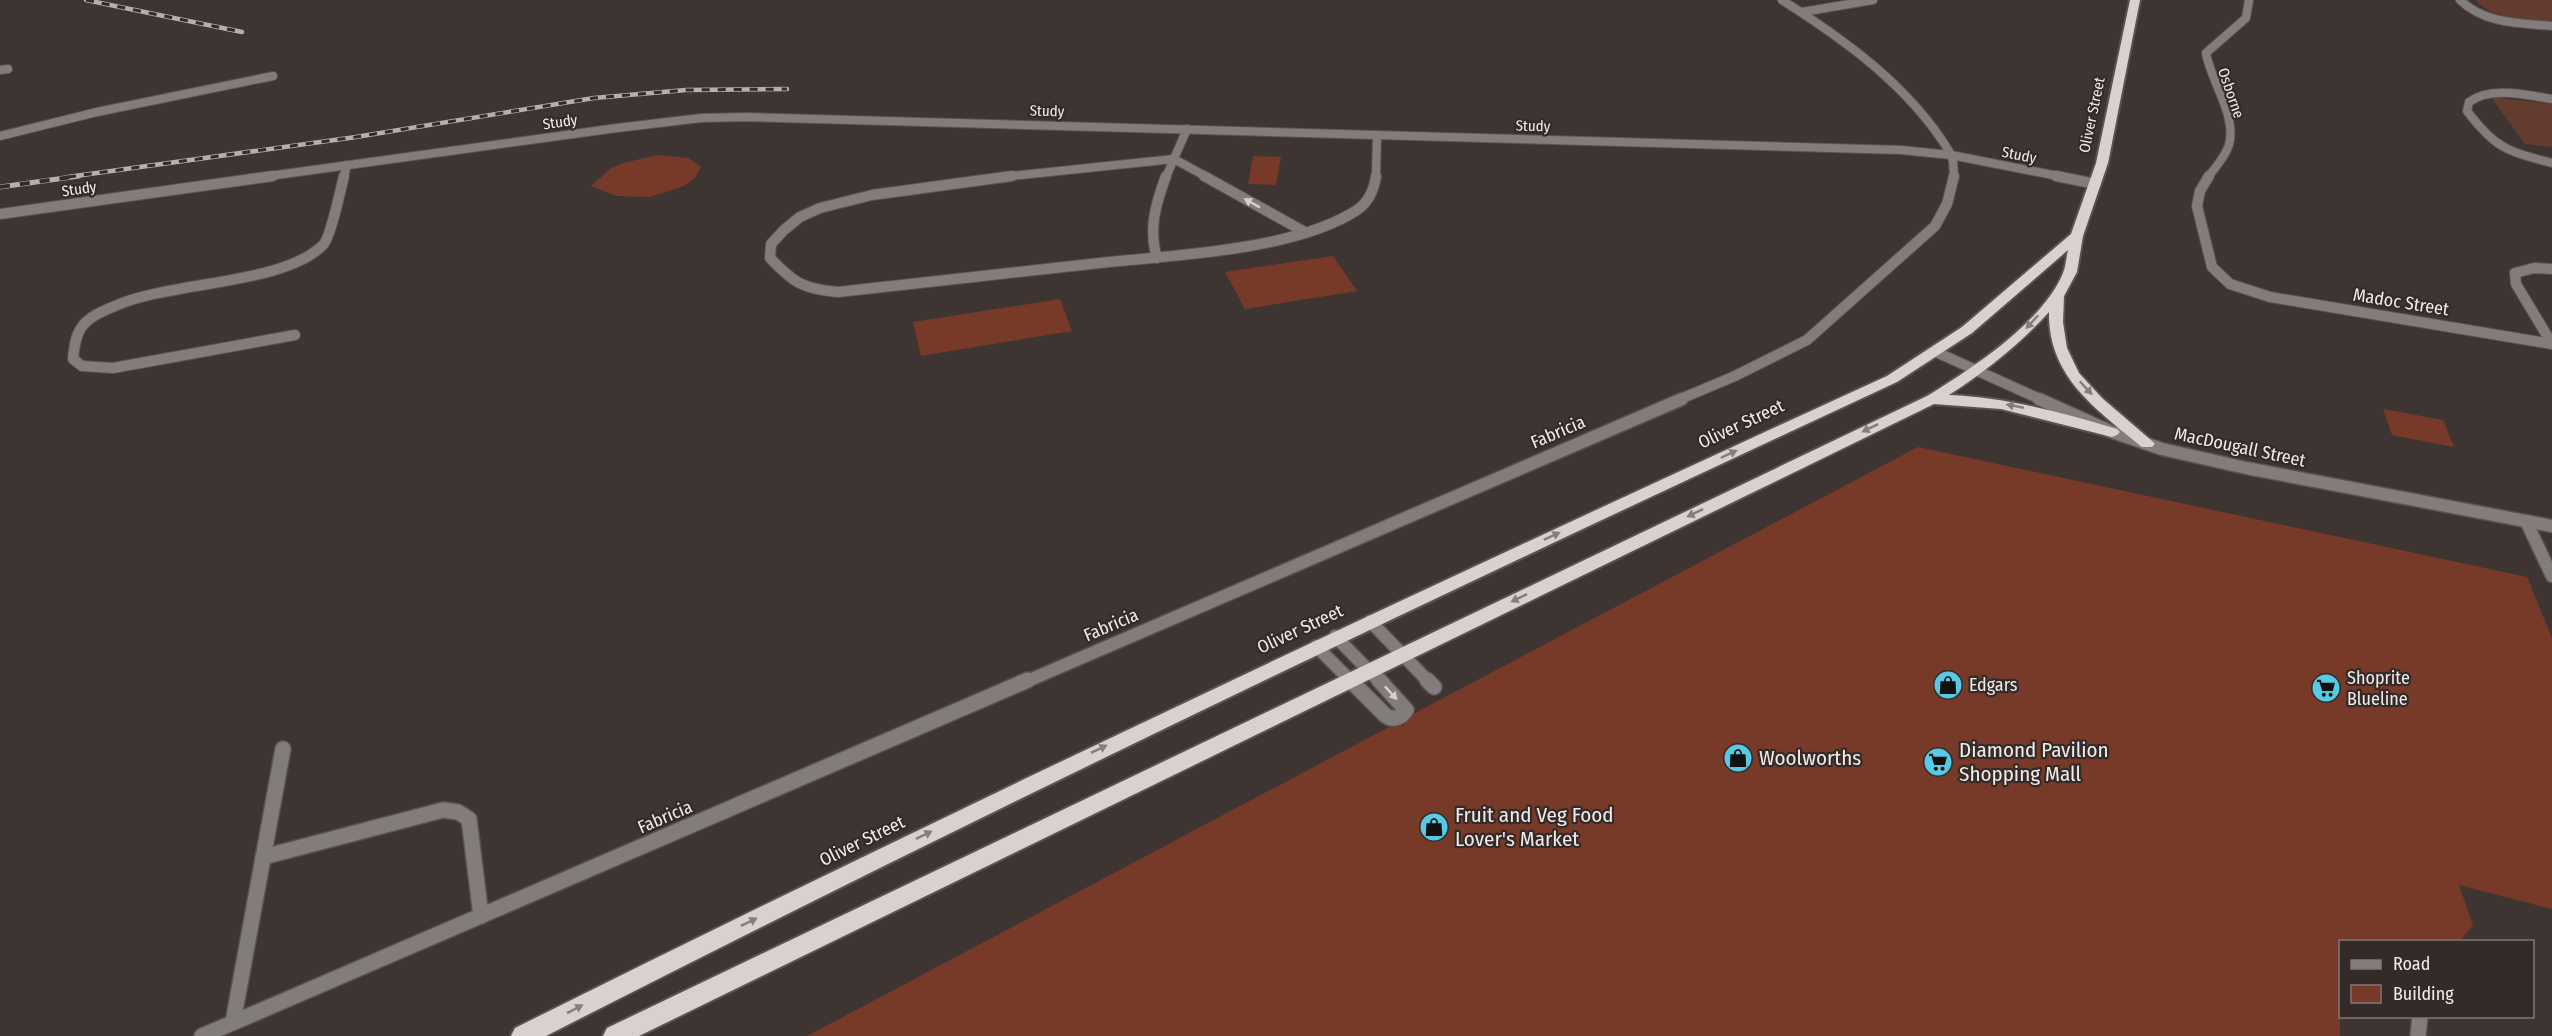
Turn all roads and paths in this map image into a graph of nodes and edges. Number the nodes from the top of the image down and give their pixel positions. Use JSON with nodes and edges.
{"nodes":[{"id":1,"x":1782,"y":0,"type":"edge"},
{"id":2,"x":1873,"y":0,"type":"edge"},
{"id":3,"x":2135,"y":0,"type":"edge"},
{"id":4,"x":2248,"y":0,"type":"edge"},
{"id":5,"x":2460,"y":0,"type":"edge"},
{"id":6,"x":1802,"y":12,"type":"junction"},
{"id":7,"x":2552,"y":26,"type":"edge"},
{"id":8,"x":273,"y":76,"type":"dead end"},
{"id":9,"x":2552,"y":99,"type":"edge"},
{"id":10,"x":1186,"y":129,"type":"junction"},
{"id":11,"x":1377,"y":135,"type":"junction"},
{"id":12,"x":0,"y":136,"type":"edge"},
{"id":13,"x":1952,"y":155,"type":"junction"},
{"id":14,"x":1174,"y":159,"type":"junction"},
{"id":15,"x":2552,"y":163,"type":"edge"},
{"id":16,"x":347,"y":165,"type":"junction"},
{"id":17,"x":2096,"y":184,"type":"junction"},
{"id":18,"x":0,"y":214,"type":"edge"},
{"id":19,"x":1303,"y":231,"type":"junction"},
{"id":20,"x":2077,"y":236,"type":"junction"},
{"id":21,"x":1157,"y":258,"type":"junction"},
{"id":22,"x":2552,"y":269,"type":"edge"},
{"id":23,"x":2246,"y":291,"type":"joint"},
{"id":24,"x":2057,"y":296,"type":"junction"},
{"id":25,"x":295,"y":335,"type":"dead end"},
{"id":26,"x":2552,"y":344,"type":"edge"},
{"id":27,"x":1936,"y":352,"type":"junction"},
{"id":28,"x":1977,"y":371,"type":"junction"},
{"id":29,"x":1932,"y":399,"type":"junction"},
{"id":30,"x":2112,"y":432,"type":"junction"},
{"id":31,"x":2147,"y":444,"type":"junction"},
{"id":32,"x":2526,"y":521,"type":"junction"},
{"id":33,"x":2552,"y":526,"type":"edge"},
{"id":34,"x":2552,"y":576,"type":"edge"},
{"id":35,"x":1370,"y":621,"type":"junction"},
{"id":36,"x":1335,"y":636,"type":"junction"},
{"id":37,"x":1316,"y":646,"type":"junction"},
{"id":38,"x":1402,"y":655,"type":"junction"},
{"id":39,"x":1370,"y":670,"type":"junction"},
{"id":40,"x":1349,"y":680,"type":"junction"},
{"id":41,"x":1434,"y":687,"type":"dead end"},
{"id":42,"x":283,"y":749,"type":"dead end"},
{"id":43,"x":263,"y":857,"type":"junction"},
{"id":44,"x":481,"y":916,"type":"junction"},
{"id":45,"x":2420,"y":1018,"type":"edge"},
{"id":46,"x":233,"y":1022,"type":"junction"},
{"id":47,"x":202,"y":1036,"type":"edge"},
{"id":48,"x":523,"y":1036,"type":"edge"},
{"id":49,"x":615,"y":1036,"type":"edge"},
{"id":50,"x":2418,"y":1036,"type":"edge"}],
"edges":[{"from":1,"to":6,"type":"street"},
{"from":2,"to":6,"type":"street"},
{"from":3,"to":17,"type":"highway","name":"Oliver Street"},
{"from":4,"to":23,"type":"street","name":"Osborne"},
{"from":5,"to":7,"type":"street"},
{"from":6,"to":13,"type":"street"},
{"from":8,"to":12,"type":"street"},
{"from":9,"to":15,"type":"street"},
{"from":10,"to":11,"type":"street","name":"Study"},
{"from":10,"to":14,"type":"street"},
{"from":10,"to":16,"type":"street","name":"Study"},
{"from":11,"to":13,"type":"street","name":"Study"},
{"from":11,"to":19,"type":"street"},
{"from":13,"to":17,"type":"street","name":"Study"},
{"from":13,"to":44,"type":"street","name":"Fabricia"},
{"from":19,"to":14,"type":"street","one_way":true},
{"from":14,"to":21,"type":"street"},
{"from":14,"to":21,"type":"street"},
{"from":16,"to":18,"type":"street","name":"Study"},
{"from":16,"to":25,"type":"street"},
{"from":17,"to":20,"type":"highway","name":"Oliver Street"},
{"from":19,"to":21,"type":"street"},
{"from":20,"to":24,"type":"highway","name":"Oliver Street"},
{"from":20,"to":27,"type":"highway","name":"Oliver Street"},
{"from":22,"to":26,"type":"street"},
{"from":23,"to":26,"type":"street","name":"Madoc Street"},
{"from":24,"to":28,"type":"highway","name":"Oliver Street","one_way":true},
{"from":24,"to":31,"type":"highway","one_way":true},
{"from":27,"to":28,"type":"street","name":"MacDougall Street"},
{"from":35,"to":27,"type":"highway","name":"Oliver Street","one_way":true},
{"from":28,"to":29,"type":"highway","name":"Oliver Street"},
{"from":28,"to":30,"type":"street","name":"MacDougall Street"},
{"from":30,"to":29,"type":"highway","one_way":true},
{"from":29,"to":38,"type":"highway","name":"Oliver Street","one_way":true},
{"from":30,"to":31,"type":"street","name":"MacDougall Street"},
{"from":31,"to":32,"type":"street","name":"MacDougall Street"},
{"from":32,"to":33,"type":"street","name":"MacDougall Street"},
{"from":32,"to":34,"type":"street"},
{"from":35,"to":36,"type":"highway","name":"Oliver Street"},
{"from":35,"to":38,"type":"street"},
{"from":36,"to":37,"type":"highway","name":"Oliver Street"},
{"from":36,"to":39,"type":"street"},
{"from":37,"to":40,"type":"street"},
{"from":48,"to":37,"type":"highway","name":"Oliver Street","one_way":true},
{"from":38,"to":39,"type":"highway","name":"Oliver Street"},
{"from":38,"to":41,"type":"street"},
{"from":39,"to":40,"type":"highway","name":"Oliver Street"},
{"from":39,"to":40,"type":"street","one_way":true},
{"from":40,"to":49,"type":"highway","name":"Oliver Street"},
{"from":42,"to":43,"type":"street"},
{"from":43,"to":44,"type":"street"},
{"from":43,"to":46,"type":"street"},
{"from":44,"to":46,"type":"street","name":"Fabricia"},
{"from":45,"to":50,"type":"street"},
{"from":46,"to":47,"type":"street","name":"Fabricia"}]}
